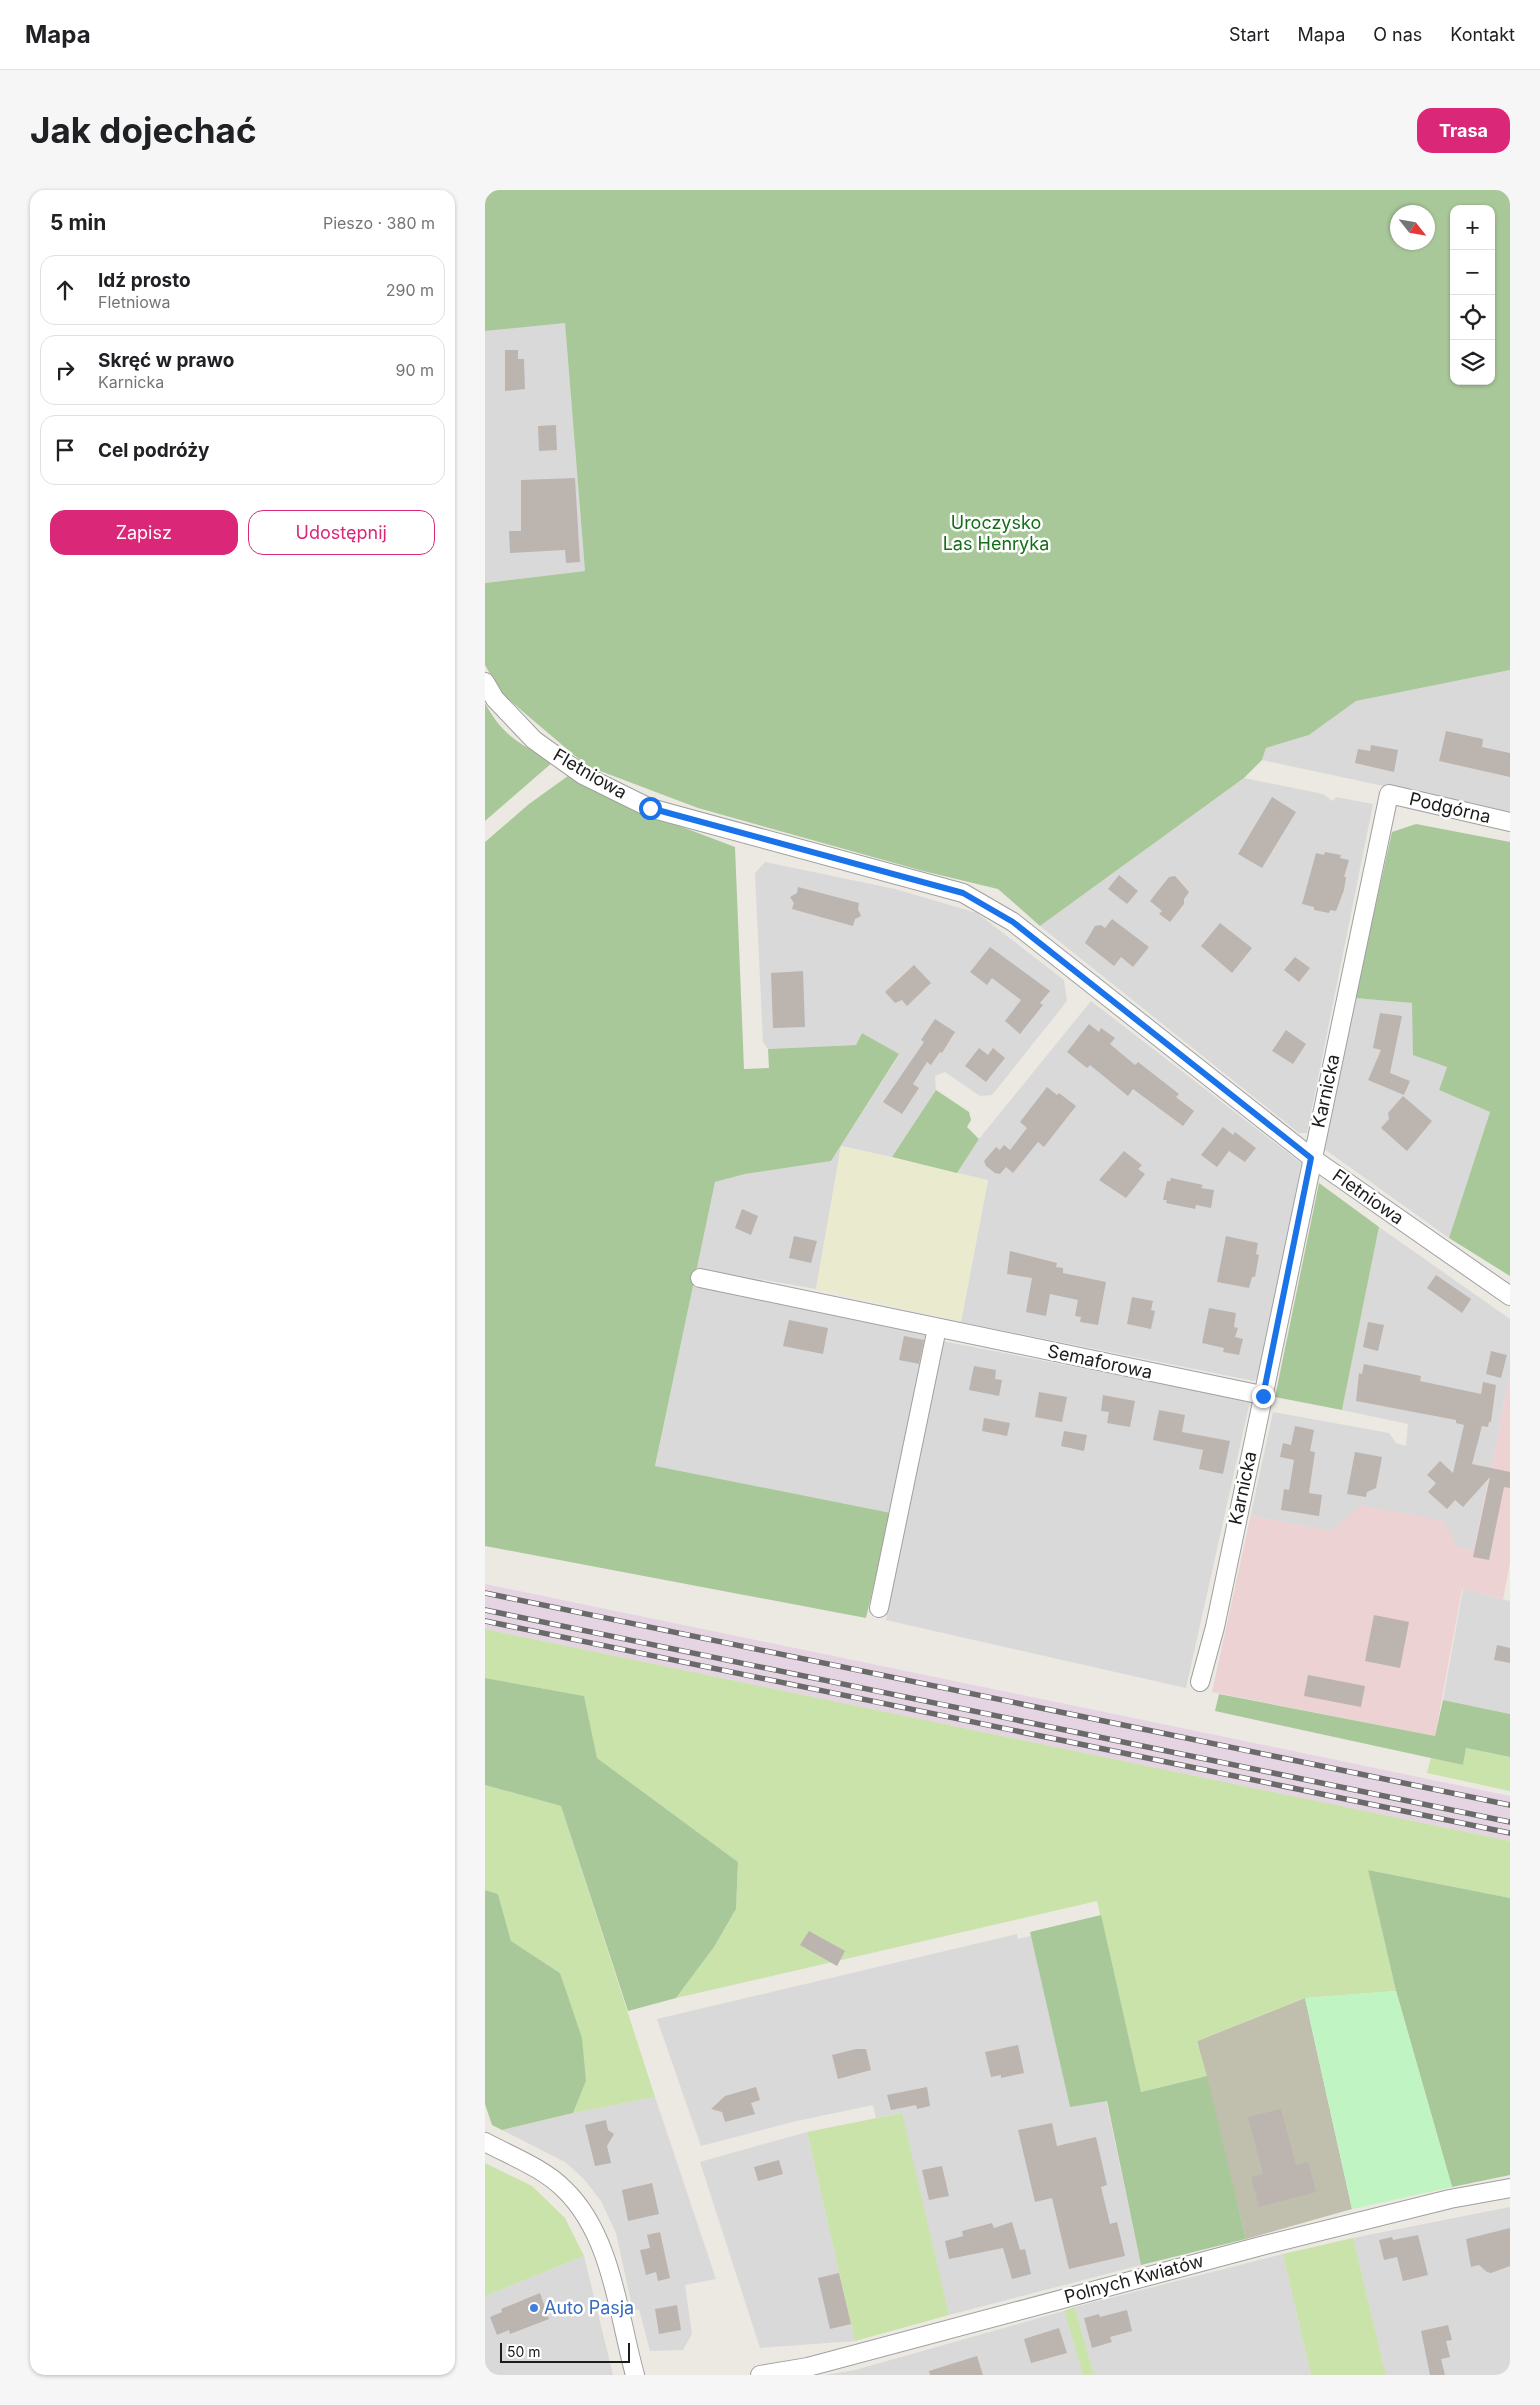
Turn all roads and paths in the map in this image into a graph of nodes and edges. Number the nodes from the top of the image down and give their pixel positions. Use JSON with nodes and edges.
{"nodes":[{"id":1,"x":485,"y":682,"type":"edge"},
{"id":2,"x":1389,"y":794,"type":"joint"},
{"id":3,"x":1510,"y":822,"type":"edge"},
{"id":4,"x":1311,"y":1158,"type":"junction"},
{"id":5,"x":700,"y":1278,"type":"dead end"},
{"id":6,"x":1510,"y":1296,"type":"edge"},
{"id":7,"x":937,"y":1328,"type":"junction"},
{"id":8,"x":1263,"y":1396,"type":"junction"},
{"id":9,"x":879,"y":1608,"type":"dead end"},
{"id":10,"x":1200,"y":1682,"type":"dead end"},
{"id":11,"x":485,"y":2142,"type":"edge"},
{"id":12,"x":1510,"y":2188,"type":"edge"},
{"id":13,"x":635,"y":2375,"type":"edge"},
{"id":14,"x":760,"y":2375,"type":"edge"}],
"edges":[{"from":1,"to":4,"type":"street","name":"Fletniowa"},
{"from":2,"to":3,"type":"street","name":"Podgórna"},
{"from":2,"to":4,"type":"street","name":"Karnicka"},
{"from":4,"to":6,"type":"street","name":"Fletniowa"},
{"from":4,"to":8,"type":"street","name":"Karnicka"},
{"from":5,"to":7,"type":"street","name":"Semaforowa"},
{"from":7,"to":8,"type":"street","name":"Semaforowa"},
{"from":7,"to":9,"type":"street"},
{"from":8,"to":10,"type":"street","name":"Karnicka"},
{"from":11,"to":13,"type":"street"},
{"from":12,"to":14,"type":"street","name":"Polnych Kwiatów"}]}
